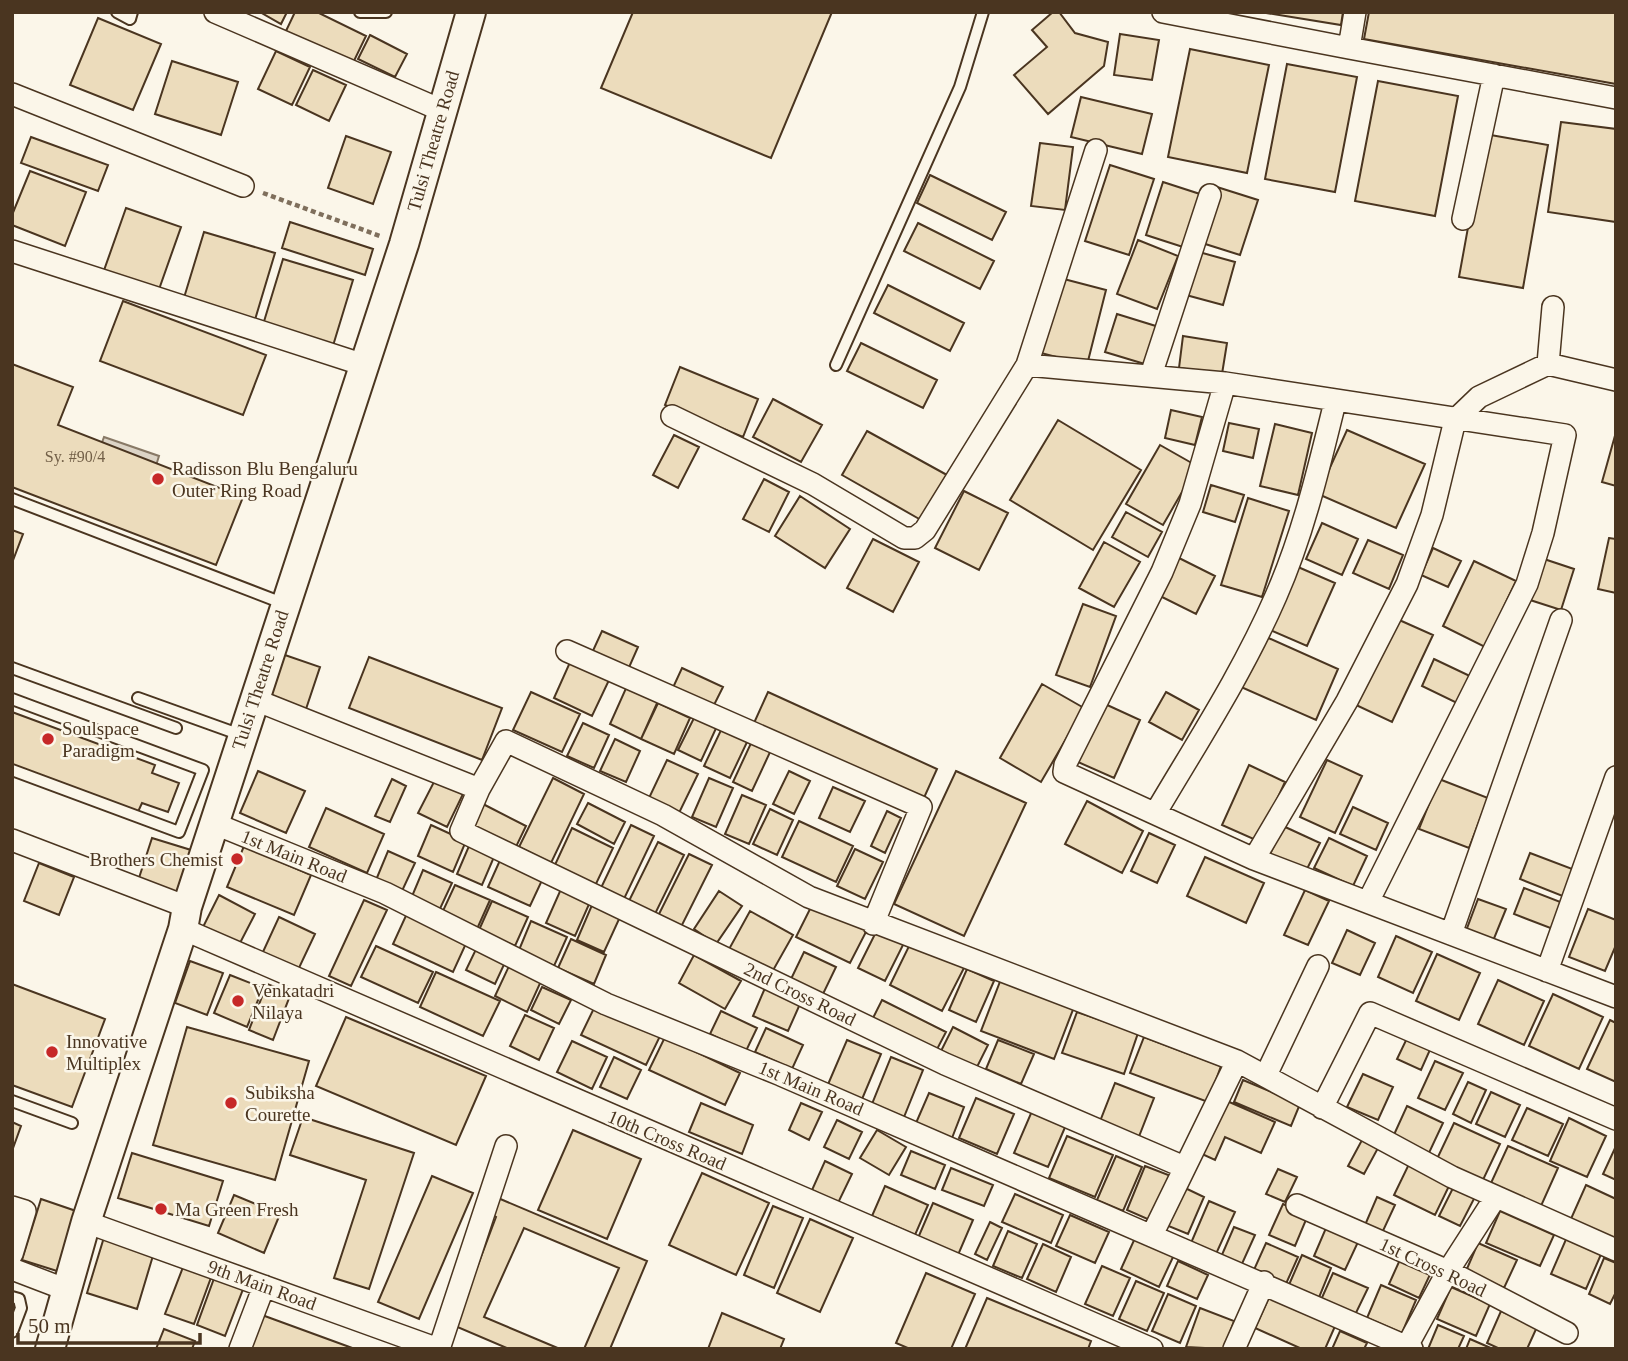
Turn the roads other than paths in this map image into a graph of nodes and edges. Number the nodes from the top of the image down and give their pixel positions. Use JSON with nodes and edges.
{"nodes":[{"id":1,"x":117,"y":12,"type":"edge"},
{"id":2,"x":132,"y":12,"type":"edge"},
{"id":3,"x":215,"y":12,"type":"edge"},
{"id":4,"x":360,"y":12,"type":"edge"},
{"id":5,"x":386,"y":12,"type":"edge"},
{"id":6,"x":471,"y":12,"type":"edge"},
{"id":7,"x":983,"y":12,"type":"edge"},
{"id":8,"x":1163,"y":12,"type":"edge"},
{"id":9,"x":1355,"y":12,"type":"edge"},
{"id":10,"x":1349,"y":48,"type":"junction"},
{"id":11,"x":1494,"y":75,"type":"junction"},
{"id":12,"x":12,"y":94,"type":"edge"},
{"id":13,"x":1616,"y":98,"type":"edge"},
{"id":14,"x":442,"y":110,"type":"junction"},
{"id":15,"x":1096,"y":150,"type":"dead end"},
{"id":16,"x":243,"y":186,"type":"road end"},
{"id":17,"x":1210,"y":195,"type":"dead end"},
{"id":18,"x":1463,"y":219,"type":"dead end"},
{"id":19,"x":12,"y":251,"type":"edge"},
{"id":20,"x":1553,"y":307,"type":"dead end"},
{"id":21,"x":1548,"y":364,"type":"junction"},
{"id":22,"x":364,"y":365,"type":"junction"},
{"id":23,"x":836,"y":365,"type":"dead end"},
{"id":24,"x":1027,"y":365,"type":"junction"},
{"id":25,"x":1151,"y":375,"type":"junction"},
{"id":26,"x":1616,"y":380,"type":"edge"},
{"id":27,"x":1225,"y":383,"type":"junction"},
{"id":28,"x":1335,"y":402,"type":"junction"},
{"id":29,"x":672,"y":416,"type":"dead end"},
{"id":30,"x":1455,"y":420,"type":"junction"},
{"id":31,"x":12,"y":499,"type":"edge"},
{"id":32,"x":285,"y":604,"type":"junction"},
{"id":33,"x":1561,"y":620,"type":"dead end"},
{"id":34,"x":567,"y":651,"type":"dead end"},
{"id":35,"x":12,"y":668,"type":"edge"},
{"id":36,"x":138,"y":698,"type":"dead end"},
{"id":37,"x":12,"y":699,"type":"edge"},
{"id":38,"x":253,"y":699,"type":"junction"},
{"id":39,"x":176,"y":728,"type":"dead end"},
{"id":40,"x":242,"y":735,"type":"junction"},
{"id":41,"x":12,"y":770,"type":"edge"},
{"id":42,"x":1616,"y":777,"type":"edge"},
{"id":43,"x":479,"y":789,"type":"junction"},
{"id":44,"x":1156,"y":812,"type":"junction"},
{"id":45,"x":214,"y":823,"type":"junction"},
{"id":46,"x":12,"y":840,"type":"edge"},
{"id":47,"x":1254,"y":859,"type":"junction"},
{"id":48,"x":1368,"y":902,"type":"junction"},
{"id":49,"x":185,"y":918,"type":"junction"},
{"id":50,"x":873,"y":924,"type":"junction"},
{"id":51,"x":1451,"y":934,"type":"junction"},
{"id":52,"x":1318,"y":966,"type":"dead end"},
{"id":53,"x":1546,"y":971,"type":"junction"},
{"id":54,"x":1616,"y":998,"type":"edge"},
{"id":55,"x":1237,"y":1061,"type":"junction"},
{"id":56,"x":1266,"y":1075,"type":"junction"},
{"id":57,"x":12,"y":1101,"type":"edge"},
{"id":58,"x":1322,"y":1108,"type":"junction"},
{"id":59,"x":1616,"y":1119,"type":"edge"},
{"id":60,"x":72,"y":1123,"type":"dead end"},
{"id":61,"x":506,"y":1146,"type":"dead end"},
{"id":62,"x":1184,"y":1167,"type":"junction"},
{"id":63,"x":1495,"y":1198,"type":"junction"},
{"id":64,"x":1297,"y":1205,"type":"dead end"},
{"id":65,"x":12,"y":1207,"type":"edge"},
{"id":66,"x":86,"y":1222,"type":"junction"},
{"id":67,"x":1152,"y":1235,"type":"junction"},
{"id":68,"x":1616,"y":1250,"type":"edge"},
{"id":69,"x":12,"y":1254,"type":"edge"},
{"id":70,"x":12,"y":1269,"type":"edge"},
{"id":71,"x":1448,"y":1271,"type":"junction"},
{"id":72,"x":1264,"y":1282,"type":"junction"},
{"id":73,"x":264,"y":1286,"type":"junction"},
{"id":74,"x":66,"y":1290,"type":"junction"},
{"id":75,"x":12,"y":1297,"type":"edge"},
{"id":76,"x":12,"y":1332,"type":"edge"},
{"id":77,"x":1567,"y":1333,"type":"dead end"},
{"id":78,"x":1409,"y":1347,"type":"edge"},
{"id":79,"x":50,"y":1349,"type":"edge"},
{"id":80,"x":240,"y":1349,"type":"edge"},
{"id":81,"x":438,"y":1349,"type":"edge"},
{"id":82,"x":1152,"y":1349,"type":"edge"},
{"id":83,"x":1234,"y":1349,"type":"edge"}],
"edges":[{"from":1,"to":2,"type":"lane"},
{"from":3,"to":14,"type":"street"},
{"from":4,"to":5,"type":"lane"},
{"from":6,"to":14,"type":"street","name":"Tulsi Theatre Road"},
{"from":7,"to":23,"type":"lane"},
{"from":8,"to":10,"type":"street"},
{"from":9,"to":10,"type":"street"},
{"from":10,"to":11,"type":"street"},
{"from":11,"to":13,"type":"street"},
{"from":11,"to":18,"type":"street"},
{"from":12,"to":16,"type":"street"},
{"from":14,"to":22,"type":"street","name":"Tulsi Theatre Road"},
{"from":15,"to":24,"type":"street"},
{"from":17,"to":25,"type":"street"},
{"from":19,"to":22,"type":"street"},
{"from":20,"to":21,"type":"street"},
{"from":21,"to":26,"type":"street"},
{"from":21,"to":30,"type":"street"},
{"from":22,"to":32,"type":"street","name":"Tulsi Theatre Road"},
{"from":24,"to":25,"type":"street"},
{"from":24,"to":29,"type":"street"},
{"from":25,"to":27,"type":"street"},
{"from":27,"to":28,"type":"street"},
{"from":27,"to":44,"type":"street"},
{"from":28,"to":30,"type":"street"},
{"from":28,"to":44,"type":"street"},
{"from":30,"to":47,"type":"street"},
{"from":30,"to":48,"type":"street"},
{"from":31,"to":32,"type":"lane"},
{"from":32,"to":38,"type":"street","name":"Tulsi Theatre Road"},
{"from":33,"to":51,"type":"street"},
{"from":34,"to":50,"type":"street"},
{"from":35,"to":39,"type":"lane"},
{"from":36,"to":40,"type":"lane"},
{"from":37,"to":41,"type":"lane"},
{"from":38,"to":40,"type":"street","name":"Tulsi Theatre Road"},
{"from":38,"to":43,"type":"street"},
{"from":40,"to":45,"type":"street","name":"Tulsi Theatre Road"},
{"from":42,"to":53,"type":"street"},
{"from":43,"to":50,"type":"street"},
{"from":43,"to":62,"type":"street","name":"2nd Cross Road"},
{"from":44,"to":47,"type":"street"},
{"from":45,"to":49,"type":"street","name":"Tulsi Theatre Road"},
{"from":45,"to":67,"type":"street","name":"1st Main Road"},
{"from":46,"to":49,"type":"street","name":"10th Cross Road"},
{"from":47,"to":48,"type":"street"},
{"from":48,"to":51,"type":"street"},
{"from":49,"to":66,"type":"street","name":"Tulsi Theatre Road"},
{"from":49,"to":82,"type":"street","name":"10th Cross Road"},
{"from":50,"to":55,"type":"street"},
{"from":51,"to":53,"type":"street"},
{"from":52,"to":56,"type":"street"},
{"from":53,"to":54,"type":"street"},
{"from":55,"to":56,"type":"street"},
{"from":55,"to":62,"type":"street"},
{"from":56,"to":58,"type":"street"},
{"from":57,"to":60,"type":"lane"},
{"from":58,"to":59,"type":"street"},
{"from":58,"to":63,"type":"street"},
{"from":61,"to":81,"type":"street"},
{"from":62,"to":67,"type":"street"},
{"from":63,"to":68,"type":"street"},
{"from":63,"to":71,"type":"street"},
{"from":64,"to":71,"type":"street","name":"1st Cross Road"},
{"from":65,"to":69,"type":"street"},
{"from":66,"to":73,"type":"street","name":"9th Main Road"},
{"from":66,"to":74,"type":"street","name":"Tulsi Theatre Road"},
{"from":67,"to":72,"type":"street","name":"1st Main Road"},
{"from":70,"to":74,"type":"street"},
{"from":71,"to":77,"type":"street","name":"1st Cross Road"},
{"from":71,"to":78,"type":"street"},
{"from":72,"to":78,"type":"street","name":"1st Main Road"},
{"from":72,"to":83,"type":"street"},
{"from":73,"to":80,"type":"street"},
{"from":73,"to":81,"type":"street","name":"9th Main Road"},
{"from":74,"to":79,"type":"street","name":"Tulsi Theatre Road"},
{"from":75,"to":76,"type":"lane"}]}
